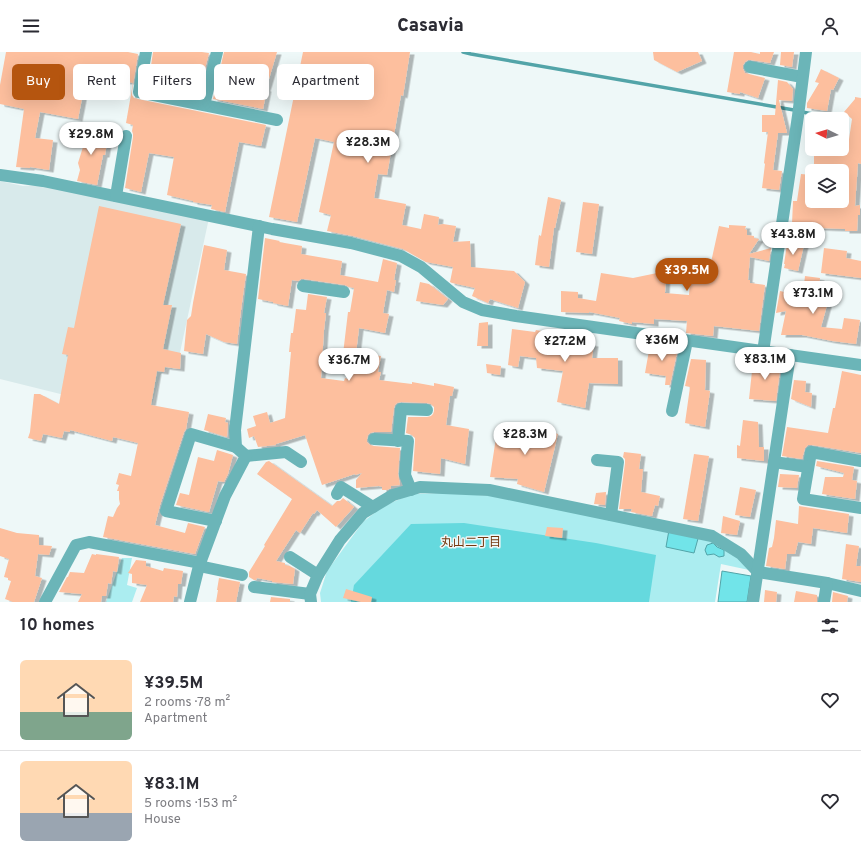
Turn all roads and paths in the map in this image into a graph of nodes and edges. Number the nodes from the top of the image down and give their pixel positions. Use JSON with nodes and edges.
{"nodes":[{"id":1,"x":146,"y":52,"type":"edge"},
{"id":2,"x":217,"y":52,"type":"edge"},
{"id":3,"x":806,"y":52,"type":"edge"},
{"id":4,"x":750,"y":67,"type":"dead end"},
{"id":5,"x":802,"y":77,"type":"junction"},
{"id":6,"x":204,"y":105,"type":"junction"},
{"id":7,"x":277,"y":120,"type":"dead end"},
{"id":8,"x":126,"y":136,"type":"dead end"},
{"id":9,"x":0,"y":175,"type":"edge"},
{"id":10,"x":116,"y":196,"type":"junction"},
{"id":11,"x":259,"y":226,"type":"junction"},
{"id":12,"x":303,"y":286,"type":"dead end"},
{"id":13,"x":344,"y":292,"type":"dead end"},
{"id":14,"x":687,"y":341,"type":"junction"},
{"id":15,"x":762,"y":352,"type":"junction"},
{"id":16,"x":790,"y":356,"type":"junction"},
{"id":17,"x":861,"y":365,"type":"edge"},
{"id":18,"x":428,"y":410,"type":"dead end"},
{"id":19,"x":672,"y":411,"type":"dead end"},
{"id":20,"x":374,"y":440,"type":"dead end"},
{"id":21,"x":398,"y":441,"type":"junction"},
{"id":22,"x":236,"y":447,"type":"junction"},
{"id":23,"x":246,"y":456,"type":"junction"},
{"id":24,"x":596,"y":460,"type":"dead end"},
{"id":25,"x":861,"y":461,"type":"edge"},
{"id":26,"x":301,"y":462,"type":"dead end"},
{"id":27,"x":774,"y":462,"type":"junction"},
{"id":28,"x":808,"y":467,"type":"junction"},
{"id":29,"x":411,"y":490,"type":"junction"},
{"id":30,"x":337,"y":494,"type":"dead end"},
{"id":31,"x":373,"y":507,"type":"junction"},
{"id":32,"x":861,"y":508,"type":"edge"},
{"id":33,"x":611,"y":515,"type":"junction"},
{"id":34,"x":216,"y":521,"type":"junction"},
{"id":35,"x":290,"y":557,"type":"dead end"},
{"id":36,"x":200,"y":564,"type":"junction"},
{"id":37,"x":758,"y":572,"type":"junction"},
{"id":38,"x":242,"y":575,"type":"dead end"},
{"id":39,"x":318,"y":575,"type":"junction"},
{"id":40,"x":827,"y":583,"type":"junction"},
{"id":41,"x":254,"y":587,"type":"dead end"},
{"id":42,"x":861,"y":591,"type":"edge"},
{"id":43,"x":311,"y":598,"type":"edge"},
{"id":44,"x":45,"y":602,"type":"edge"},
{"id":45,"x":190,"y":602,"type":"edge"},
{"id":46,"x":753,"y":602,"type":"edge"},
{"id":47,"x":824,"y":602,"type":"edge"}],
"edges":[{"from":1,"to":6,"type":"street"},
{"from":2,"to":6,"type":"street"},
{"from":3,"to":5,"type":"street"},
{"from":4,"to":5,"type":"street"},
{"from":5,"to":15,"type":"street"},
{"from":6,"to":7,"type":"street"},
{"from":8,"to":10,"type":"street"},
{"from":9,"to":10,"type":"street"},
{"from":10,"to":11,"type":"street"},
{"from":11,"to":14,"type":"street"},
{"from":11,"to":22,"type":"street"},
{"from":12,"to":13,"type":"street"},
{"from":14,"to":15,"type":"street"},
{"from":14,"to":19,"type":"street"},
{"from":15,"to":16,"type":"street"},
{"from":16,"to":17,"type":"street"},
{"from":16,"to":27,"type":"street"},
{"from":18,"to":21,"type":"street"},
{"from":20,"to":21,"type":"street"},
{"from":21,"to":29,"type":"street"},
{"from":22,"to":23,"type":"street"},
{"from":22,"to":34,"type":"street"},
{"from":23,"to":26,"type":"street"},
{"from":23,"to":34,"type":"street"},
{"from":24,"to":33,"type":"street"},
{"from":25,"to":28,"type":"street"},
{"from":27,"to":28,"type":"street"},
{"from":27,"to":37,"type":"street"},
{"from":28,"to":32,"type":"street"},
{"from":29,"to":31,"type":"street"},
{"from":29,"to":33,"type":"street"},
{"from":30,"to":31,"type":"street"},
{"from":31,"to":39,"type":"street"},
{"from":33,"to":37,"type":"street"},
{"from":34,"to":36,"type":"street"},
{"from":35,"to":39,"type":"street"},
{"from":36,"to":38,"type":"street"},
{"from":36,"to":44,"type":"street"},
{"from":36,"to":45,"type":"street"},
{"from":37,"to":40,"type":"street"},
{"from":37,"to":46,"type":"street"},
{"from":39,"to":43,"type":"street"},
{"from":40,"to":42,"type":"street"},
{"from":40,"to":47,"type":"street"},
{"from":41,"to":43,"type":"street"}]}
